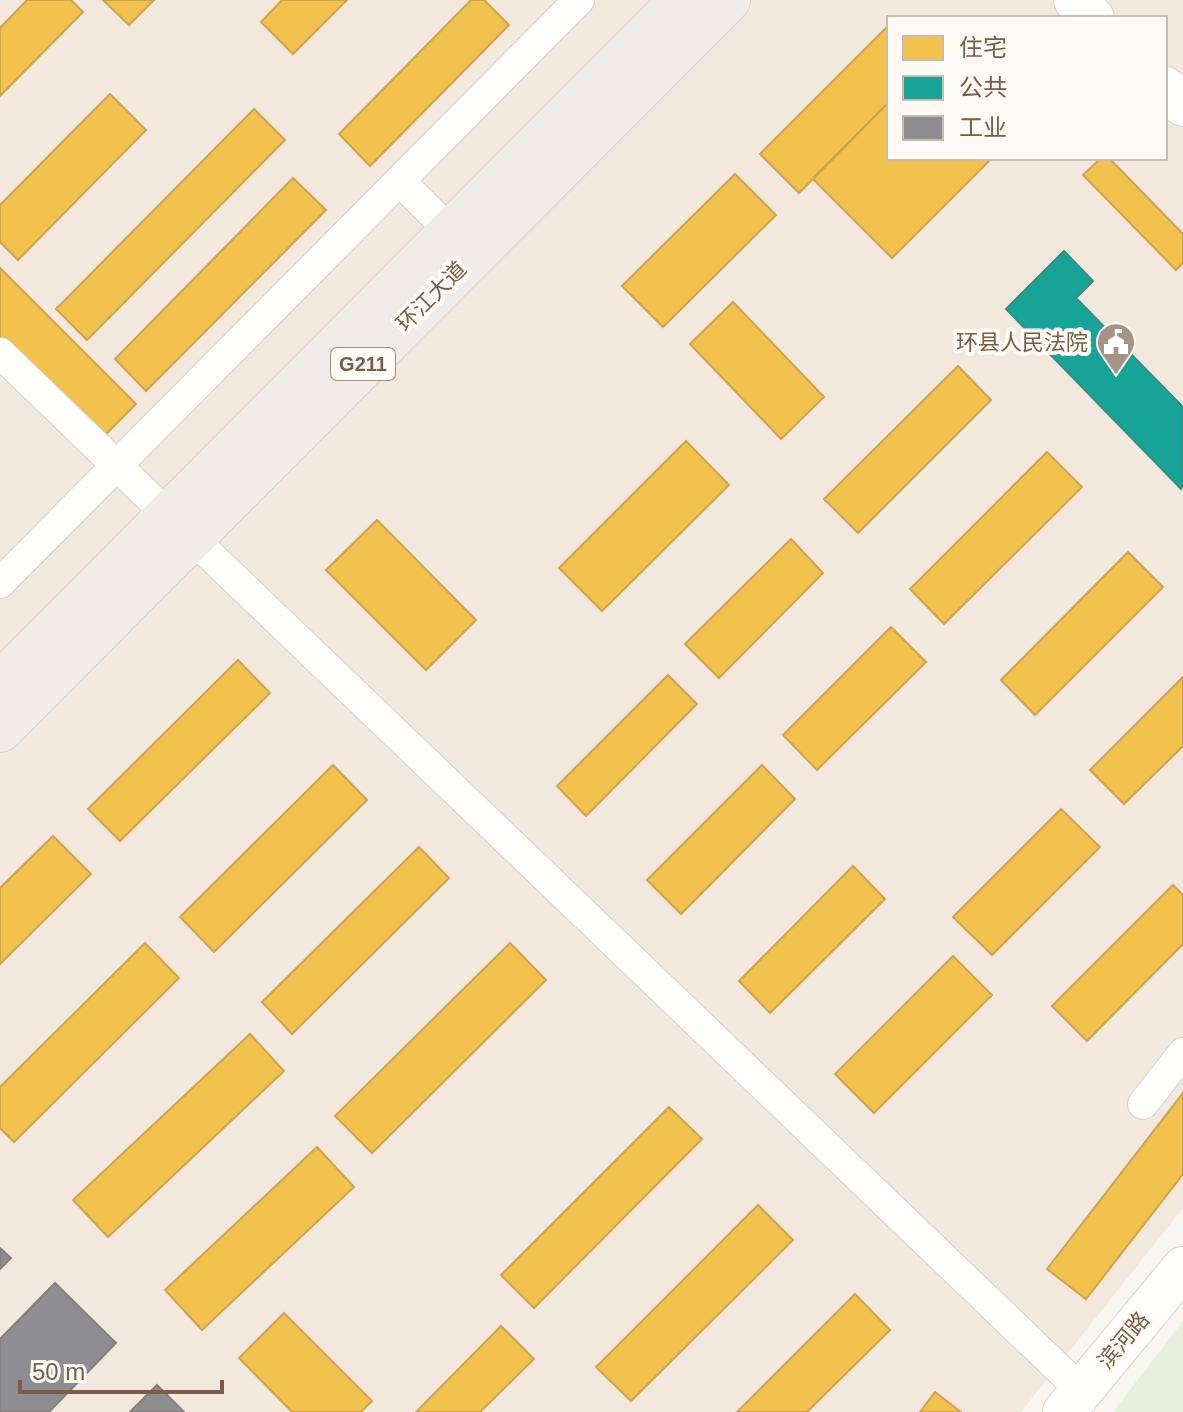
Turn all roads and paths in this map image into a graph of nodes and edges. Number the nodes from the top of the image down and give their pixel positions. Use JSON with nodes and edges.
{"nodes":[{"id":1,"x":579,"y":0,"type":"edge"},
{"id":2,"x":682,"y":0,"type":"edge"},
{"id":3,"x":728,"y":0,"type":"edge"},
{"id":4,"x":1075,"y":0,"type":"edge"},
{"id":5,"x":1091,"y":16,"type":"edge"},
{"id":6,"x":1167,"y":90,"type":"edge"},
{"id":7,"x":1183,"y":105,"type":"edge"},
{"id":8,"x":400,"y":181,"type":"junction"},
{"id":9,"x":450,"y":231,"type":"junction"},
{"id":10,"x":0,"y":353,"type":"edge"},
{"id":11,"x":117,"y":466,"type":"junction"},
{"id":12,"x":180,"y":526,"type":"junction"},
{"id":13,"x":0,"y":583,"type":"edge"},
{"id":14,"x":0,"y":684,"type":"edge"},
{"id":15,"x":0,"y":730,"type":"edge"},
{"id":16,"x":1183,"y":1053,"type":"edge"},
{"id":17,"x":1143,"y":1104,"type":"dead end"},
{"id":18,"x":1183,"y":1268,"type":"edge"},
{"id":19,"x":1072,"y":1401,"type":"edge"}],
"edges":[{"from":1,"to":8,"type":"street"},
{"from":2,"to":9,"type":"highway","name":"环江大道","number":"G211"},
{"from":3,"to":12,"type":"highway","name":"环江大道","number":"G211"},
{"from":4,"to":5,"type":"main road"},
{"from":6,"to":7,"type":"main road"},
{"from":8,"to":9,"type":"street"},
{"from":8,"to":11,"type":"street"},
{"from":9,"to":12,"type":"highway","name":"环江大道","number":"G211"},
{"from":10,"to":11,"type":"street"},
{"from":11,"to":12,"type":"street"},
{"from":11,"to":13,"type":"street"},
{"from":12,"to":14,"type":"highway","name":"环江大道","number":"G211"},
{"from":12,"to":15,"type":"highway","name":"环江大道","number":"G211"},
{"from":12,"to":19,"type":"street"},
{"from":16,"to":17,"type":"street"},
{"from":18,"to":19,"type":"main road","name":"滨河路"}]}
